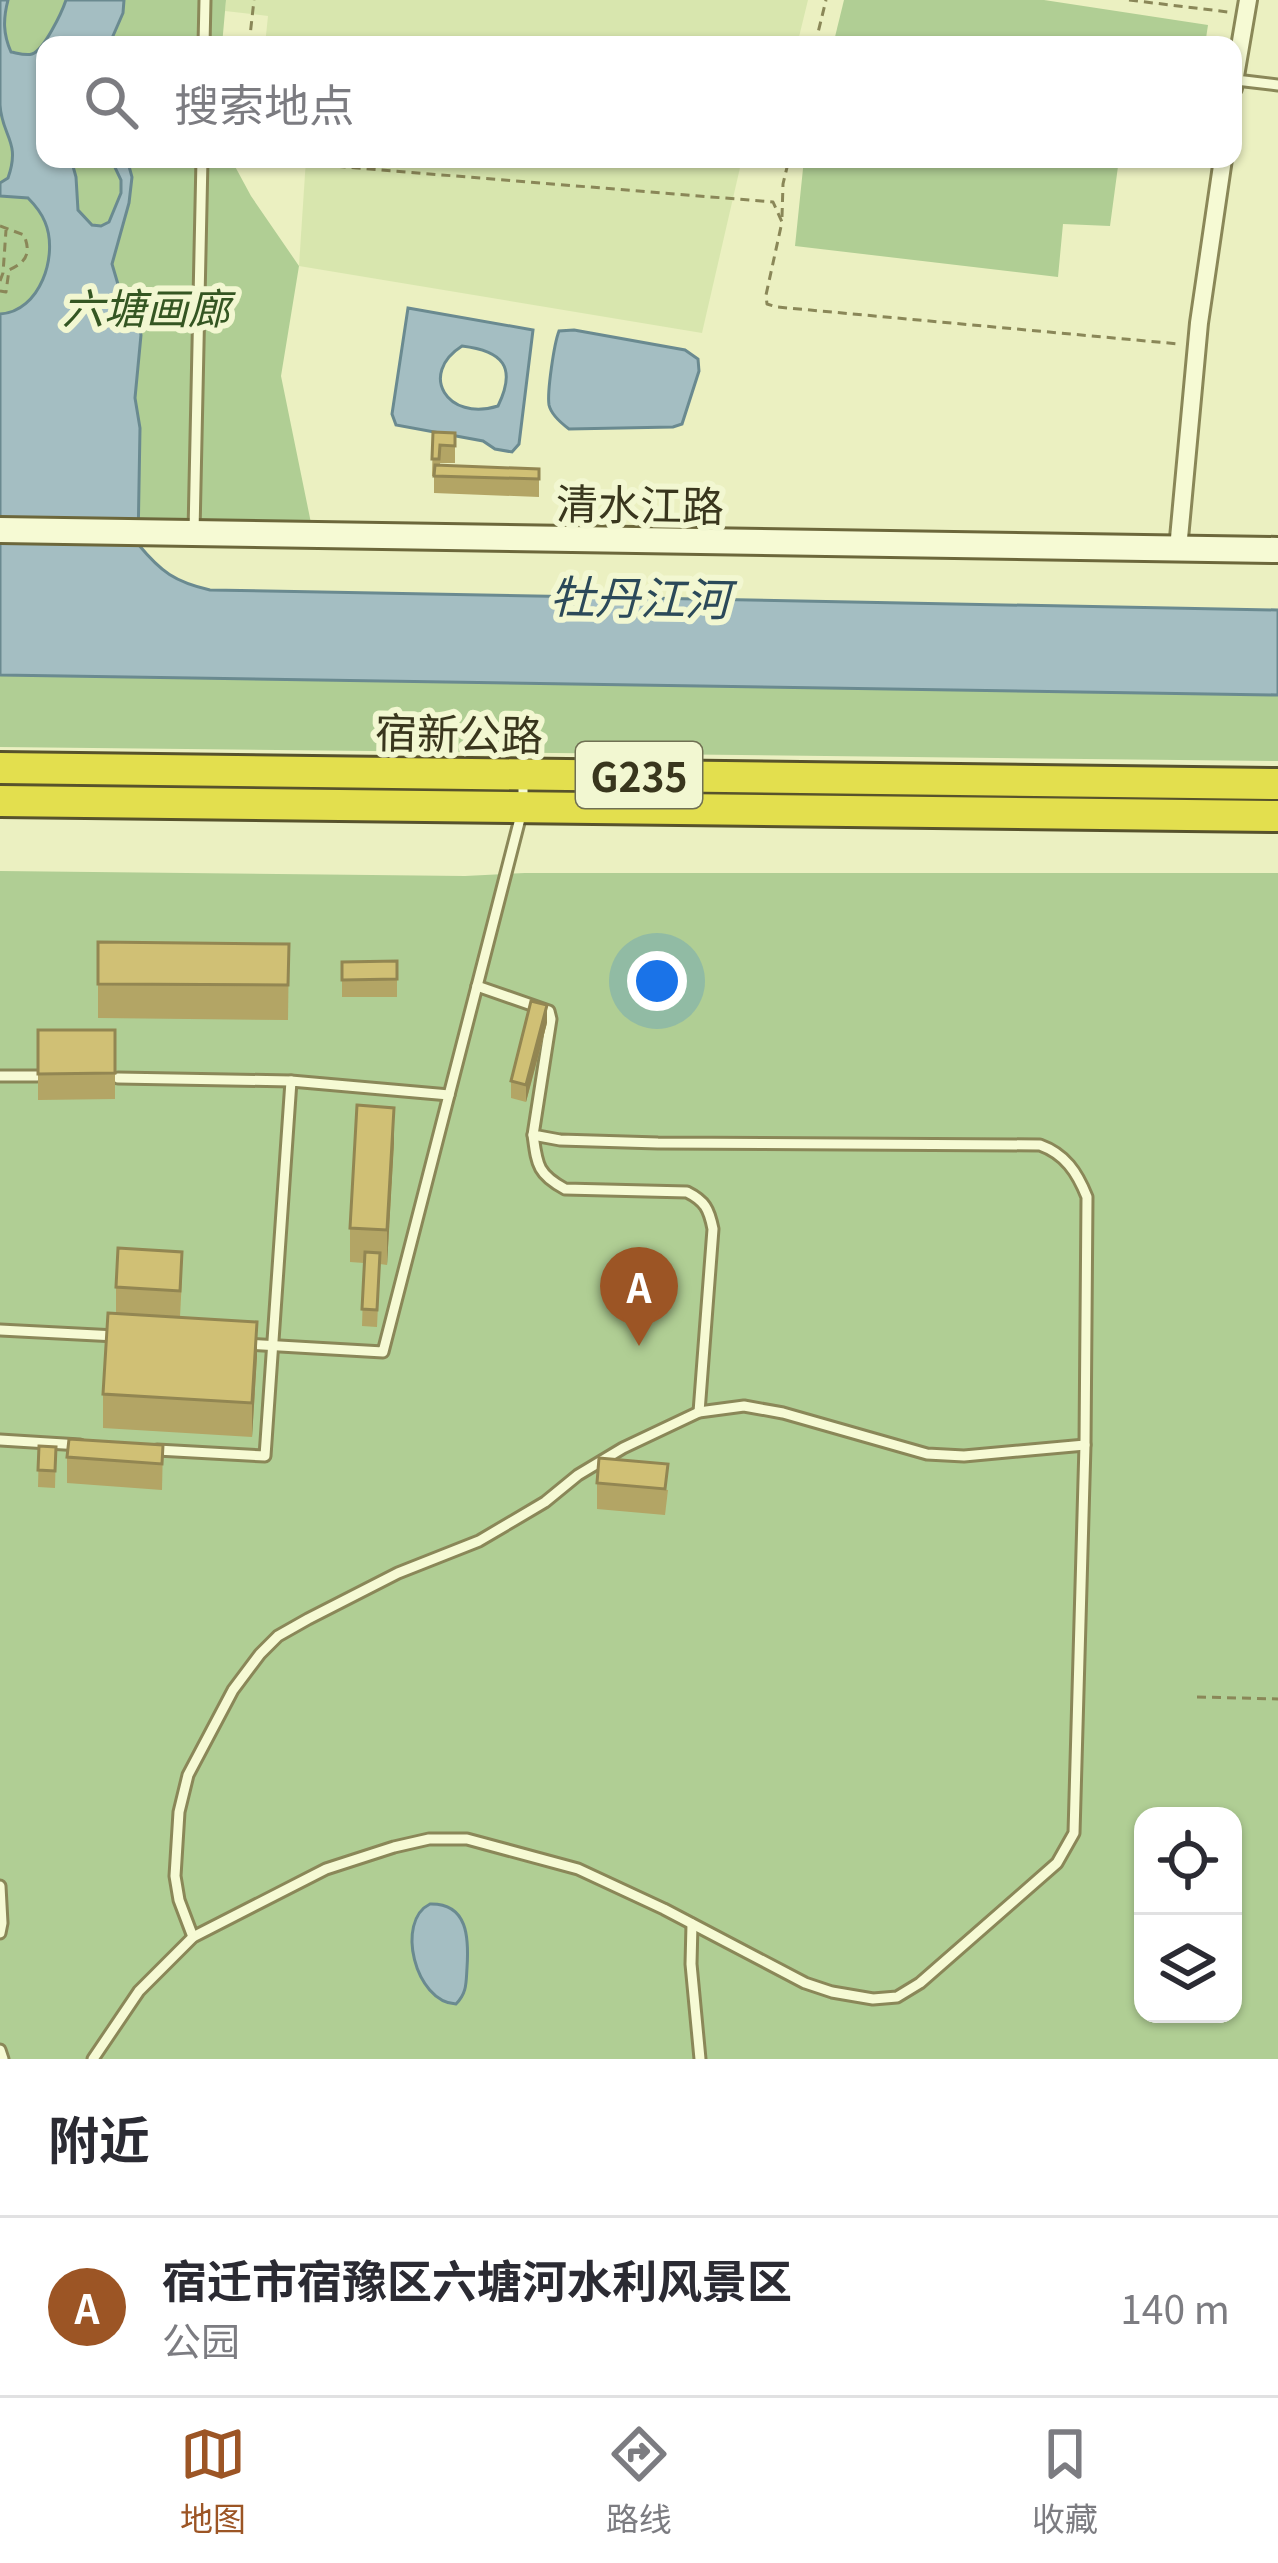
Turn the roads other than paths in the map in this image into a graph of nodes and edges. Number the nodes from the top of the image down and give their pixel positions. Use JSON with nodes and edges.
{"nodes":[{"id":1,"x":205,"y":0,"type":"edge"},
{"id":2,"x":204,"y":36,"type":"edge"},
{"id":3,"x":1242,"y":80,"type":"edge"},
{"id":4,"x":1278,"y":86,"type":"edge"},
{"id":5,"x":202,"y":168,"type":"edge"},
{"id":6,"x":1221,"y":168,"type":"edge"},
{"id":7,"x":0,"y":530,"type":"edge"},
{"id":8,"x":194,"y":533,"type":"junction"},
{"id":9,"x":1178,"y":548,"type":"junction"},
{"id":10,"x":1278,"y":550,"type":"edge"},
{"id":11,"x":0,"y":768,"type":"edge"},
{"id":12,"x":523,"y":773,"type":"junction"},
{"id":13,"x":1278,"y":784,"type":"edge"},
{"id":14,"x":0,"y":801,"type":"edge"},
{"id":15,"x":523,"y":807,"type":"junction"},
{"id":16,"x":1278,"y":816,"type":"edge"},
{"id":17,"x":477,"y":986,"type":"junction"},
{"id":18,"x":0,"y":1076,"type":"edge"},
{"id":19,"x":37,"y":1076,"type":"edge"},
{"id":20,"x":118,"y":1078,"type":"edge"},
{"id":21,"x":291,"y":1081,"type":"junction"},
{"id":22,"x":448,"y":1095,"type":"junction"},
{"id":23,"x":533,"y":1135,"type":"junction"},
{"id":24,"x":0,"y":1330,"type":"edge"},
{"id":25,"x":137,"y":1338,"type":"edge"},
{"id":26,"x":228,"y":1343,"type":"edge"},
{"id":27,"x":273,"y":1346,"type":"junction"},
{"id":28,"x":699,"y":1412,"type":"junction"},
{"id":29,"x":0,"y":1440,"type":"edge"},
{"id":30,"x":1085,"y":1445,"type":"junction"},
{"id":31,"x":88,"y":1446,"type":"edge"},
{"id":32,"x":154,"y":1450,"type":"edge"},
{"id":33,"x":0,"y":1886,"type":"edge"},
{"id":34,"x":692,"y":1924,"type":"junction"},
{"id":35,"x":0,"y":1933,"type":"edge"},
{"id":36,"x":193,"y":1937,"type":"junction"},
{"id":37,"x":0,"y":2050,"type":"edge"},
{"id":38,"x":3,"y":2059,"type":"edge"},
{"id":39,"x":93,"y":2059,"type":"edge"},
{"id":40,"x":700,"y":2059,"type":"edge"}],
"edges":[{"from":1,"to":2,"type":"lane"},
{"from":3,"to":4,"type":"lane"},
{"from":5,"to":8,"type":"lane"},
{"from":6,"to":9,"type":"street"},
{"from":7,"to":8,"type":"street","name":"清水江路"},
{"from":8,"to":9,"type":"street","name":"清水江路"},
{"from":9,"to":10,"type":"street","name":"清水江路"},
{"from":11,"to":12,"type":"highway","name":"宿新公路","number":"G235"},
{"from":12,"to":13,"type":"highway","name":"宿新公路","number":"G235"},
{"from":12,"to":15,"type":"lane"},
{"from":14,"to":15,"type":"highway","name":"宿新公路","number":"G235"},
{"from":15,"to":16,"type":"highway","name":"宿新公路","number":"G235"},
{"from":15,"to":17,"type":"lane"},
{"from":17,"to":22,"type":"lane"},
{"from":17,"to":23,"type":"lane"},
{"from":18,"to":19,"type":"lane"},
{"from":20,"to":21,"type":"lane"},
{"from":21,"to":22,"type":"lane"},
{"from":21,"to":27,"type":"lane"},
{"from":22,"to":27,"type":"lane"},
{"from":23,"to":28,"type":"lane"},
{"from":23,"to":30,"type":"lane"},
{"from":24,"to":25,"type":"lane"},
{"from":26,"to":27,"type":"lane"},
{"from":27,"to":32,"type":"lane"},
{"from":28,"to":30,"type":"lane"},
{"from":28,"to":36,"type":"lane"},
{"from":29,"to":31,"type":"lane"},
{"from":30,"to":34,"type":"lane"},
{"from":33,"to":35,"type":"lane"},
{"from":34,"to":36,"type":"lane"},
{"from":34,"to":40,"type":"lane"},
{"from":36,"to":39,"type":"lane"},
{"from":37,"to":38,"type":"lane"}]}
